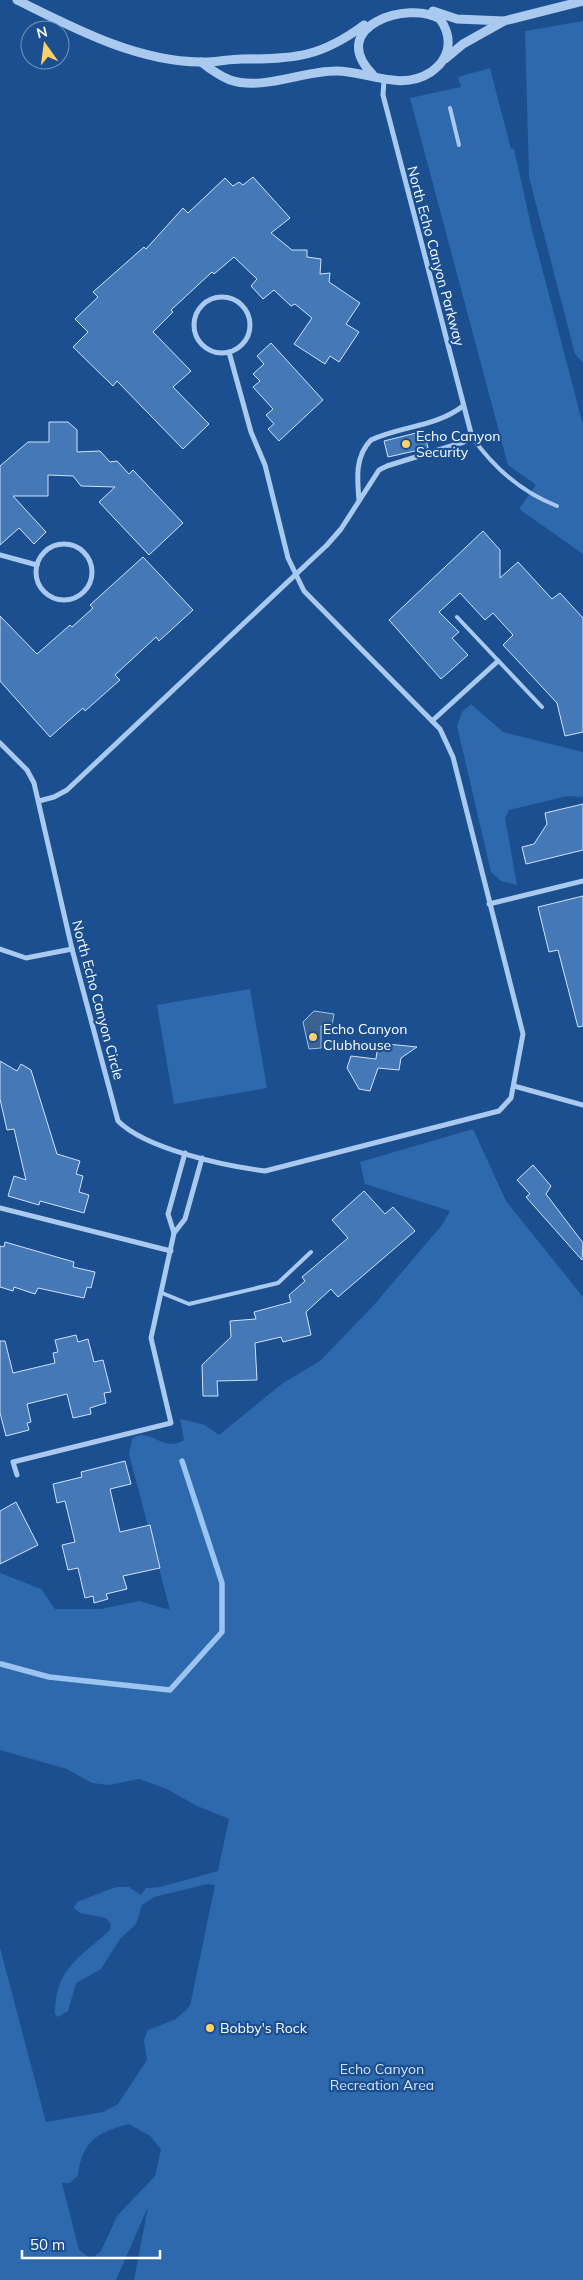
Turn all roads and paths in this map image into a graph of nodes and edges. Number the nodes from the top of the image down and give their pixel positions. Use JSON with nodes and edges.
{"nodes":[{"id":1,"x":17,"y":0,"type":"edge"},
{"id":2,"x":583,"y":1,"type":"edge"},
{"id":3,"x":425,"y":9,"type":"junction"},
{"id":4,"x":504,"y":21,"type":"junction"},
{"id":5,"x":366,"y":24,"type":"junction"},
{"id":6,"x":444,"y":60,"type":"junction"},
{"id":7,"x":201,"y":62,"type":"junction"},
{"id":8,"x":374,"y":76,"type":"junction"},
{"id":9,"x":384,"y":80,"type":"junction"},
{"id":10,"x":450,"y":108,"type":"dead end"},
{"id":11,"x":459,"y":145,"type":"dead end"},
{"id":12,"x":229,"y":352,"type":"junction"},
{"id":13,"x":463,"y":406,"type":"junction"},
{"id":14,"x":472,"y":437,"type":"junction"},
{"id":15,"x":360,"y":500,"type":"junction"},
{"id":16,"x":557,"y":506,"type":"dead end"},
{"id":17,"x":0,"y":555,"type":"edge"},
{"id":18,"x":37,"y":565,"type":"junction"},
{"id":19,"x":295,"y":576,"type":"junction"},
{"id":20,"x":457,"y":617,"type":"dead end"},
{"id":21,"x":498,"y":661,"type":"junction"},
{"id":22,"x":542,"y":707,"type":"dead end"},
{"id":23,"x":432,"y":721,"type":"junction"},
{"id":24,"x":0,"y":743,"type":"edge"},
{"id":25,"x":39,"y":801,"type":"junction"},
{"id":26,"x":583,"y":881,"type":"edge"},
{"id":27,"x":489,"y":904,"type":"junction"},
{"id":28,"x":0,"y":949,"type":"edge"},
{"id":29,"x":72,"y":950,"type":"junction"},
{"id":30,"x":514,"y":1086,"type":"junction"},
{"id":31,"x":583,"y":1105,"type":"edge"},
{"id":32,"x":184,"y":1153,"type":"junction"},
{"id":33,"x":202,"y":1158,"type":"junction"},
{"id":34,"x":0,"y":1208,"type":"edge"},
{"id":35,"x":174,"y":1233,"type":"junction"},
{"id":36,"x":171,"y":1251,"type":"junction"},
{"id":37,"x":311,"y":1252,"type":"dead end"},
{"id":38,"x":162,"y":1293,"type":"junction"},
{"id":39,"x":16,"y":1475,"type":"dead end"}],
"edges":[{"from":1,"to":7,"type":"street"},
{"from":2,"to":4,"type":"street"},
{"from":3,"to":4,"type":"street"},
{"from":3,"to":5,"type":"street"},
{"from":3,"to":6,"type":"street"},
{"from":4,"to":6,"type":"street"},
{"from":5,"to":7,"type":"street"},
{"from":5,"to":8,"type":"street"},
{"from":6,"to":9,"type":"street"},
{"from":7,"to":8,"type":"street"},
{"from":8,"to":9,"type":"street"},
{"from":9,"to":13,"type":"street","name":"North Echo Canyon Parkway"},
{"from":10,"to":11,"type":"lane"},
{"from":12,"to":12,"type":"street"},
{"from":12,"to":19,"type":"street","name":"North Echo Canyon Circle"},
{"from":13,"to":14,"type":"street","name":"North Echo Canyon Parkway"},
{"from":13,"to":15,"type":"street"},
{"from":14,"to":15,"type":"street"},
{"from":14,"to":16,"type":"lane"},
{"from":15,"to":19,"type":"street"},
{"from":17,"to":18,"type":"street"},
{"from":18,"to":18,"type":"street"},
{"from":19,"to":23,"type":"street","name":"North Echo Canyon Circle"},
{"from":19,"to":25,"type":"street"},
{"from":20,"to":21,"type":"lane"},
{"from":21,"to":22,"type":"lane"},
{"from":21,"to":23,"type":"street"},
{"from":23,"to":27,"type":"street","name":"North Echo Canyon Circle"},
{"from":24,"to":25,"type":"street","name":"North Echo Canyon Circle"},
{"from":25,"to":29,"type":"street","name":"North Echo Canyon Circle"},
{"from":26,"to":27,"type":"street"},
{"from":27,"to":30,"type":"street","name":"North Echo Canyon Circle"},
{"from":28,"to":29,"type":"street"},
{"from":29,"to":32,"type":"street","name":"North Echo Canyon Circle"},
{"from":30,"to":31,"type":"street"},
{"from":30,"to":33,"type":"street","name":"North Echo Canyon Circle"},
{"from":32,"to":33,"type":"street","name":"North Echo Canyon Circle"},
{"from":32,"to":35,"type":"street"},
{"from":33,"to":35,"type":"street"},
{"from":34,"to":36,"type":"street"},
{"from":35,"to":36,"type":"street"},
{"from":36,"to":38,"type":"street"},
{"from":37,"to":38,"type":"lane"},
{"from":38,"to":39,"type":"street"}]}
